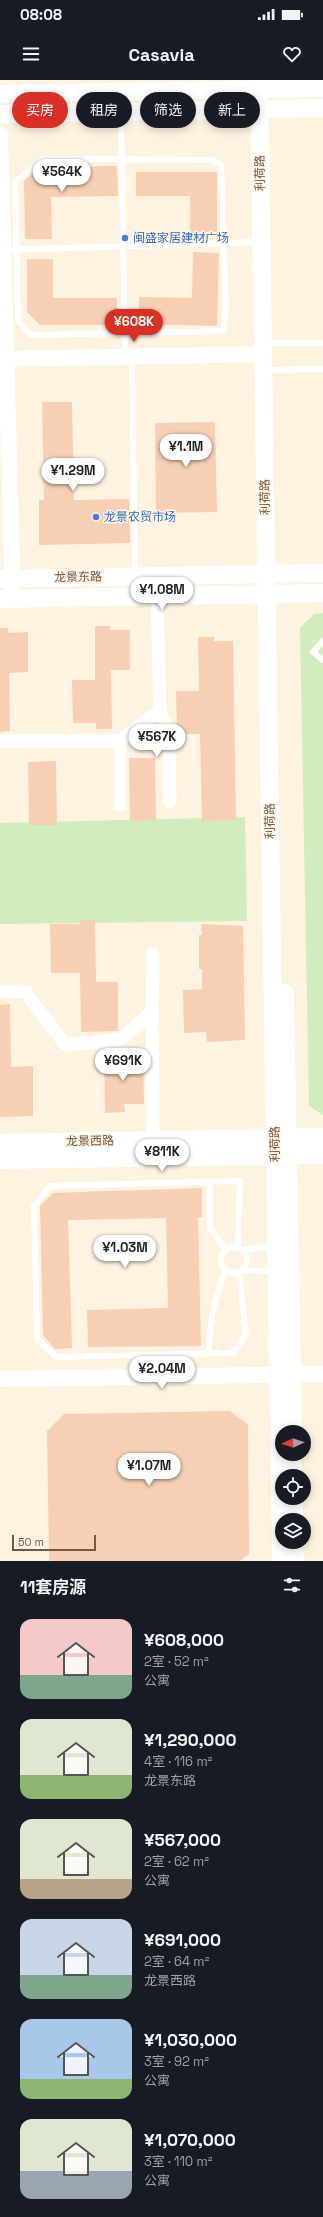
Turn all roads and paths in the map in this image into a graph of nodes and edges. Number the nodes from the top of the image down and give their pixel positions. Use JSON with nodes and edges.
{"nodes":[{"id":1,"x":264,"y":85,"type":"edge"},
{"id":2,"x":323,"y":88,"type":"edge"},
{"id":3,"x":0,"y":94,"type":"edge"},
{"id":4,"x":323,"y":108,"type":"edge"},
{"id":5,"x":265,"y":110,"type":"junction"},
{"id":6,"x":132,"y":112,"type":"edge"},
{"id":7,"x":76,"y":113,"type":"edge"},
{"id":8,"x":0,"y":114,"type":"edge"},
{"id":9,"x":121,"y":128,"type":"edge"},
{"id":10,"x":0,"y":134,"type":"edge"},
{"id":11,"x":122,"y":159,"type":"junction"},
{"id":12,"x":262,"y":242,"type":"junction"},
{"id":13,"x":224,"y":243,"type":"junction"},
{"id":14,"x":123,"y":246,"type":"junction"},
{"id":15,"x":10,"y":250,"type":"junction"},
{"id":16,"x":125,"y":333,"type":"junction"},
{"id":17,"x":323,"y":343,"type":"edge"},
{"id":18,"x":269,"y":349,"type":"junction"},
{"id":19,"x":129,"y":357,"type":"junction"},
{"id":20,"x":6,"y":359,"type":"junction"},
{"id":21,"x":323,"y":369,"type":"edge"},
{"id":22,"x":274,"y":370,"type":"junction"},
{"id":23,"x":323,"y":573,"type":"edge"},
{"id":24,"x":272,"y":574,"type":"junction"},
{"id":25,"x":135,"y":576,"type":"junction"},
{"id":26,"x":6,"y":579,"type":"edge"},
{"id":27,"x":323,"y":593,"type":"edge"},
{"id":28,"x":272,"y":594,"type":"junction"},
{"id":29,"x":157,"y":596,"type":"junction"},
{"id":30,"x":6,"y":599,"type":"edge"},
{"id":31,"x":323,"y":641,"type":"edge"},
{"id":32,"x":323,"y":660,"type":"edge"},
{"id":33,"x":160,"y":710,"type":"junction"},
{"id":34,"x":0,"y":741,"type":"edge"},
{"id":35,"x":120,"y":741,"type":"junction"},
{"id":36,"x":170,"y":802,"type":"dead end"},
{"id":37,"x":120,"y":805,"type":"dead end"},
{"id":38,"x":153,"y":954,"type":"dead end"},
{"id":39,"x":0,"y":991,"type":"edge"},
{"id":40,"x":152,"y":1011,"type":"junction"},
{"id":41,"x":323,"y":1137,"type":"edge"},
{"id":42,"x":281,"y":1138,"type":"junction"},
{"id":43,"x":153,"y":1140,"type":"junction"},
{"id":44,"x":0,"y":1143,"type":"edge"},
{"id":45,"x":323,"y":1155,"type":"edge"},
{"id":46,"x":281,"y":1156,"type":"junction"},
{"id":47,"x":0,"y":1160,"type":"edge"},
{"id":48,"x":210,"y":1182,"type":"junction"},
{"id":49,"x":276,"y":1246,"type":"junction"},
{"id":50,"x":240,"y":1249,"type":"junction"},
{"id":51,"x":226,"y":1250,"type":"junction"},
{"id":52,"x":225,"y":1270,"type":"junction"},
{"id":53,"x":276,"y":1271,"type":"junction"},
{"id":54,"x":240,"y":1272,"type":"junction"},
{"id":55,"x":208,"y":1353,"type":"junction"},
{"id":56,"x":323,"y":1374,"type":"edge"},
{"id":57,"x":285,"y":1375,"type":"junction"},
{"id":58,"x":0,"y":1378,"type":"edge"},
{"id":59,"x":292,"y":1425,"type":"edge"},
{"id":60,"x":294,"y":1549,"type":"edge"},
{"id":61,"x":281,"y":1561,"type":"edge"},
{"id":62,"x":295,"y":1561,"type":"edge"}],
"edges":[{"from":1,"to":2,"type":"main road"},
{"from":1,"to":3,"type":"main road"},
{"from":1,"to":5,"type":"main road","name":"利荷路"},
{"from":4,"to":5,"type":"main road"},
{"from":5,"to":6,"type":"main road"},
{"from":5,"to":12,"type":"main road","name":"利荷路"},
{"from":5,"to":18,"type":"main road","name":"利荷路"},
{"from":7,"to":8,"type":"main road"},
{"from":9,"to":11,"type":"lane"},
{"from":10,"to":15,"type":"street"},
{"from":11,"to":13,"type":"lane"},
{"from":11,"to":14,"type":"lane"},
{"from":11,"to":15,"type":"lane"},
{"from":12,"to":13,"type":"lane"},
{"from":12,"to":18,"type":"main road","name":"利荷路"},
{"from":13,"to":14,"type":"lane"},
{"from":13,"to":16,"type":"lane"},
{"from":14,"to":15,"type":"lane"},
{"from":14,"to":16,"type":"lane"},
{"from":15,"to":16,"type":"lane"},
{"from":15,"to":20,"type":"street"},
{"from":16,"to":19,"type":"lane"},
{"from":17,"to":18,"type":"lane"},
{"from":18,"to":19,"type":"street"},
{"from":18,"to":22,"type":"main road","name":"利荷路"},
{"from":18,"to":24,"type":"main road","name":"利荷路"},
{"from":19,"to":20,"type":"street"},
{"from":19,"to":25,"type":"lane"},
{"from":20,"to":26,"type":"street"},
{"from":21,"to":22,"type":"lane"},
{"from":22,"to":24,"type":"main road","name":"利荷路"},
{"from":23,"to":24,"type":"main road","name":"龙景东路"},
{"from":24,"to":25,"type":"main road","name":"龙景东路"},
{"from":24,"to":28,"type":"main road","name":"利荷路"},
{"from":25,"to":26,"type":"main road","name":"龙景东路"},
{"from":26,"to":30,"type":"street"},
{"from":27,"to":28,"type":"main road","name":"龙景东路"},
{"from":28,"to":29,"type":"main road","name":"龙景东路"},
{"from":28,"to":42,"type":"main road","name":"利荷路"},
{"from":29,"to":30,"type":"main road","name":"龙景东路"},
{"from":29,"to":33,"type":"street"},
{"from":31,"to":32,"type":"lane"},
{"from":33,"to":35,"type":"street"},
{"from":33,"to":36,"type":"street"},
{"from":34,"to":35,"type":"street"},
{"from":35,"to":37,"type":"street"},
{"from":38,"to":40,"type":"street"},
{"from":39,"to":40,"type":"street"},
{"from":40,"to":43,"type":"street"},
{"from":41,"to":42,"type":"main road","name":"龙景西路"},
{"from":42,"to":43,"type":"main road","name":"龙景西路"},
{"from":42,"to":46,"type":"main road","name":"利荷路"},
{"from":43,"to":44,"type":"main road","name":"龙景西路"},
{"from":45,"to":46,"type":"main road","name":"龙景西路"},
{"from":46,"to":47,"type":"main road","name":"龙景西路"},
{"from":46,"to":49,"type":"main road","name":"利荷路"},
{"from":46,"to":57,"type":"main road","name":"利荷路"},
{"from":48,"to":50,"type":"lane"},
{"from":48,"to":51,"type":"lane"},
{"from":48,"to":55,"type":"lane"},
{"from":49,"to":50,"type":"lane"},
{"from":49,"to":53,"type":"main road","name":"利荷路"},
{"from":50,"to":51,"type":"lane"},
{"from":50,"to":54,"type":"lane"},
{"from":51,"to":52,"type":"lane"},
{"from":52,"to":54,"type":"lane"},
{"from":52,"to":55,"type":"lane"},
{"from":53,"to":54,"type":"lane"},
{"from":53,"to":57,"type":"main road","name":"利荷路"},
{"from":54,"to":55,"type":"lane"},
{"from":56,"to":57,"type":"street"},
{"from":57,"to":58,"type":"street"},
{"from":57,"to":59,"type":"main road","name":"利荷路"},
{"from":57,"to":61,"type":"main road","name":"利荷路"},
{"from":60,"to":62,"type":"main road"}]}
